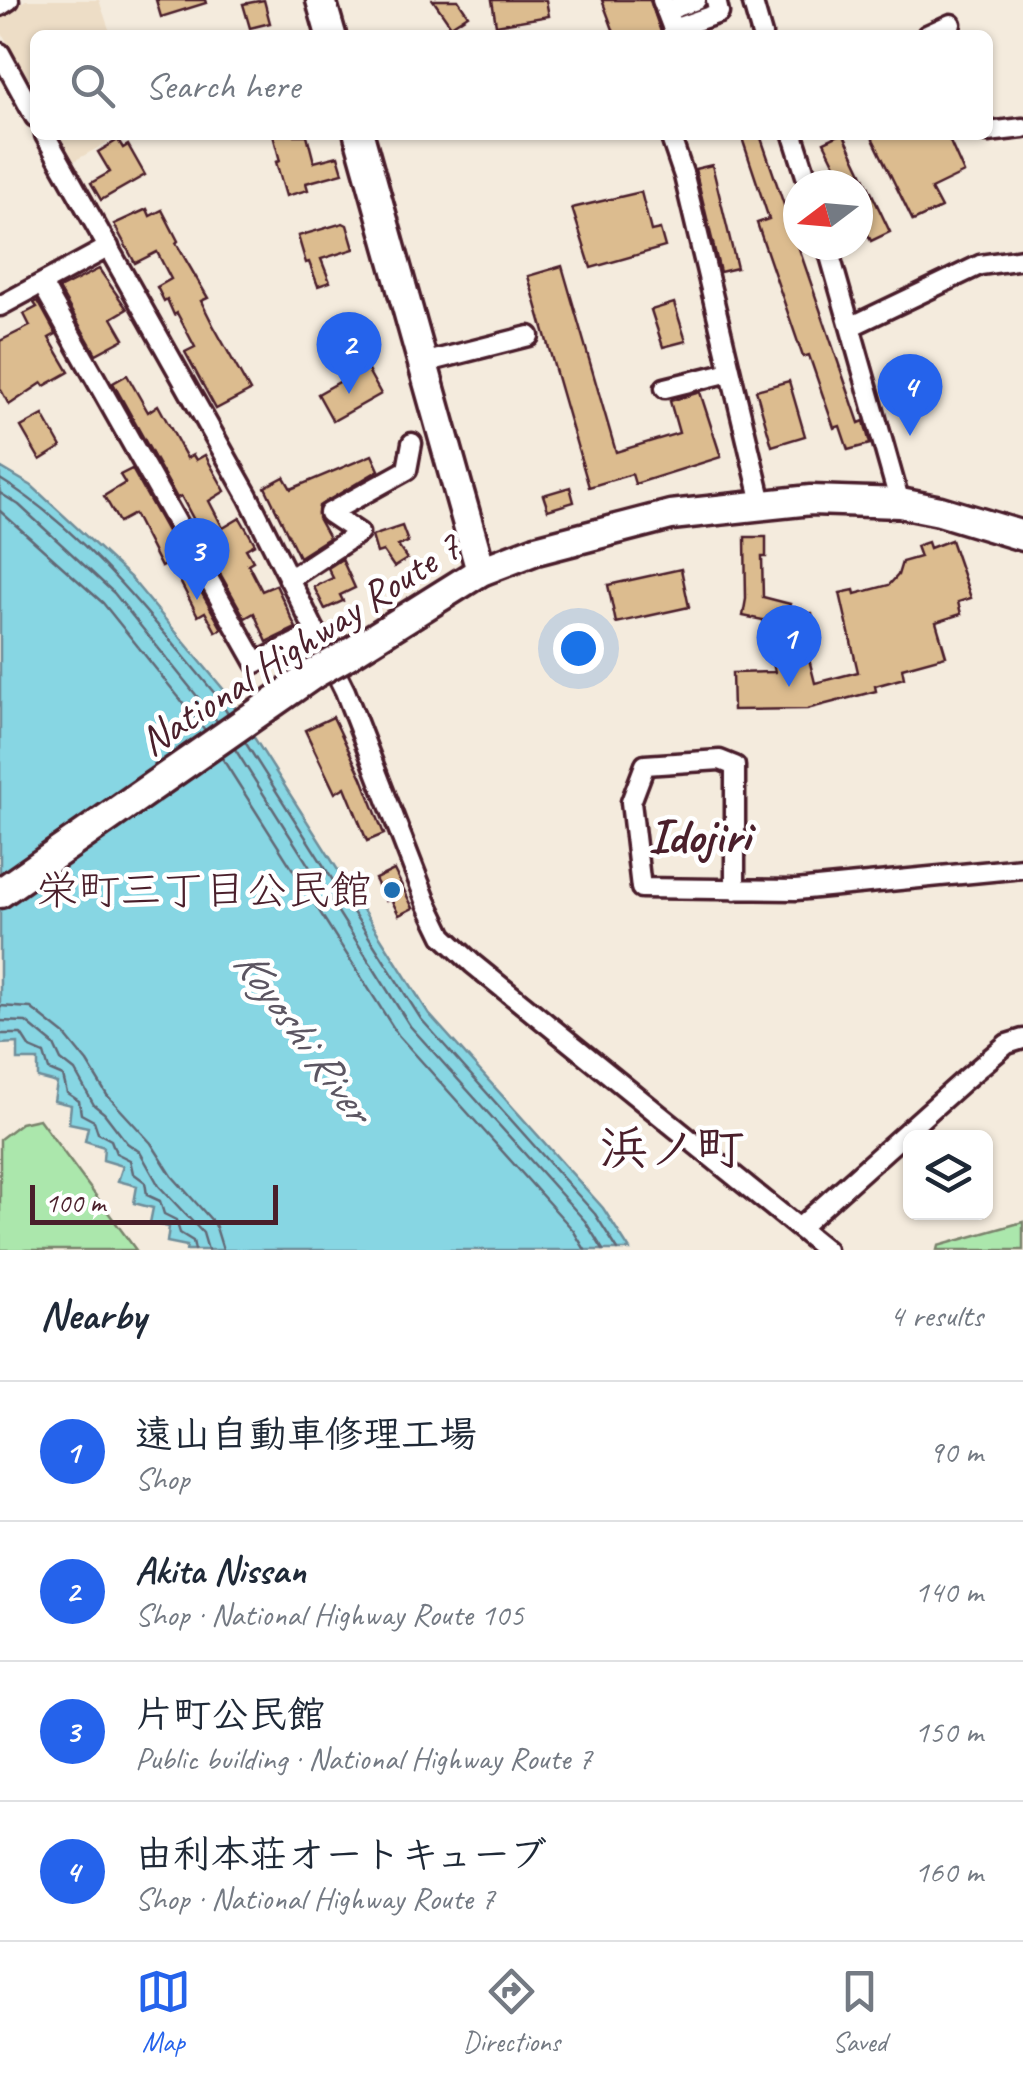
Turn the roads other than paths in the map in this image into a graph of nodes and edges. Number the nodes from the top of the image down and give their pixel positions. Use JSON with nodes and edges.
{"nodes":[{"id":1,"x":9,"y":0,"type":"edge"},
{"id":2,"x":321,"y":0,"type":"edge"},
{"id":3,"x":752,"y":0,"type":"edge"},
{"id":4,"x":693,"y":1,"type":"edge"},
{"id":5,"x":0,"y":6,"type":"edge"},
{"id":6,"x":664,"y":6,"type":"edge"},
{"id":7,"x":718,"y":6,"type":"edge"},
{"id":8,"x":951,"y":24,"type":"dead end"},
{"id":9,"x":688,"y":28,"type":"edge"},
{"id":10,"x":330,"y":30,"type":"edge"},
{"id":11,"x":761,"y":30,"type":"edge"},
{"id":12,"x":938,"y":30,"type":"edge"},
{"id":13,"x":0,"y":52,"type":"edge"},
{"id":14,"x":30,"y":108,"type":"edge"},
{"id":15,"x":1023,"y":128,"type":"edge"},
{"id":16,"x":993,"y":131,"type":"edge"},
{"id":17,"x":48,"y":140,"type":"edge"},
{"id":18,"x":360,"y":140,"type":"edge"},
{"id":19,"x":672,"y":140,"type":"edge"},
{"id":20,"x":796,"y":140,"type":"edge"},
{"id":21,"x":804,"y":170,"type":"edge"},
{"id":22,"x":108,"y":247,"type":"junction"},
{"id":23,"x":1023,"y":259,"type":"edge"},
{"id":24,"x":832,"y":260,"type":"edge"},
{"id":25,"x":42,"y":284,"type":"junction"},
{"id":26,"x":0,"y":306,"type":"edge"},
{"id":27,"x":852,"y":326,"type":"junction"},
{"id":28,"x":528,"y":336,"type":"dead end"},
{"id":29,"x":424,"y":363,"type":"junction"},
{"id":30,"x":730,"y":372,"type":"junction"},
{"id":31,"x":665,"y":388,"type":"dead end"},
{"id":32,"x":412,"y":443,"type":"dead end"},
{"id":33,"x":762,"y":504,"type":"junction"},
{"id":34,"x":900,"y":504,"type":"junction"},
{"id":35,"x":1023,"y":536,"type":"edge"},
{"id":36,"x":480,"y":571,"type":"junction"},
{"id":37,"x":289,"y":579,"type":"junction"},
{"id":38,"x":316,"y":632,"type":"junction"},
{"id":39,"x":1023,"y":868,"type":"edge"},
{"id":40,"x":735,"y":890,"type":"junction"},
{"id":41,"x":0,"y":893,"type":"edge"},
{"id":42,"x":1023,"y":1038,"type":"edge"},
{"id":43,"x":800,"y":1227,"type":"junction"},
{"id":44,"x":826,"y":1250,"type":"edge"}],
"edges":[{"from":1,"to":5,"type":"street"},
{"from":2,"to":10,"type":"highway"},
{"from":3,"to":11,"type":"street"},
{"from":4,"to":6,"type":"street"},
{"from":4,"to":9,"type":"street"},
{"from":6,"to":9,"type":"street"},
{"from":7,"to":9,"type":"street"},
{"from":8,"to":12,"type":"street"},
{"from":13,"to":14,"type":"street"},
{"from":15,"to":16,"type":"street"},
{"from":17,"to":22,"type":"street"},
{"from":18,"to":29,"type":"highway"},
{"from":19,"to":30,"type":"street"},
{"from":20,"to":21,"type":"street"},
{"from":22,"to":25,"type":"street"},
{"from":22,"to":37,"type":"street"},
{"from":23,"to":27,"type":"street"},
{"from":24,"to":27,"type":"street"},
{"from":25,"to":26,"type":"street"},
{"from":25,"to":38,"type":"street"},
{"from":27,"to":34,"type":"street"},
{"from":28,"to":29,"type":"street"},
{"from":29,"to":36,"type":"highway"},
{"from":30,"to":31,"type":"street"},
{"from":30,"to":33,"type":"street"},
{"from":32,"to":37,"type":"street"},
{"from":33,"to":34,"type":"highway","name":"National Highway Route 7"},
{"from":33,"to":36,"type":"highway","name":"National Highway Route 7"},
{"from":34,"to":35,"type":"highway","name":"National Highway Route 7"},
{"from":36,"to":41,"type":"highway","name":"National Highway Route 7","bridge":true},
{"from":37,"to":38,"type":"street"},
{"from":38,"to":43,"type":"street"},
{"from":39,"to":40,"type":"street"},
{"from":40,"to":40,"type":"street"},
{"from":42,"to":43,"type":"street"},
{"from":43,"to":44,"type":"street"}]}
